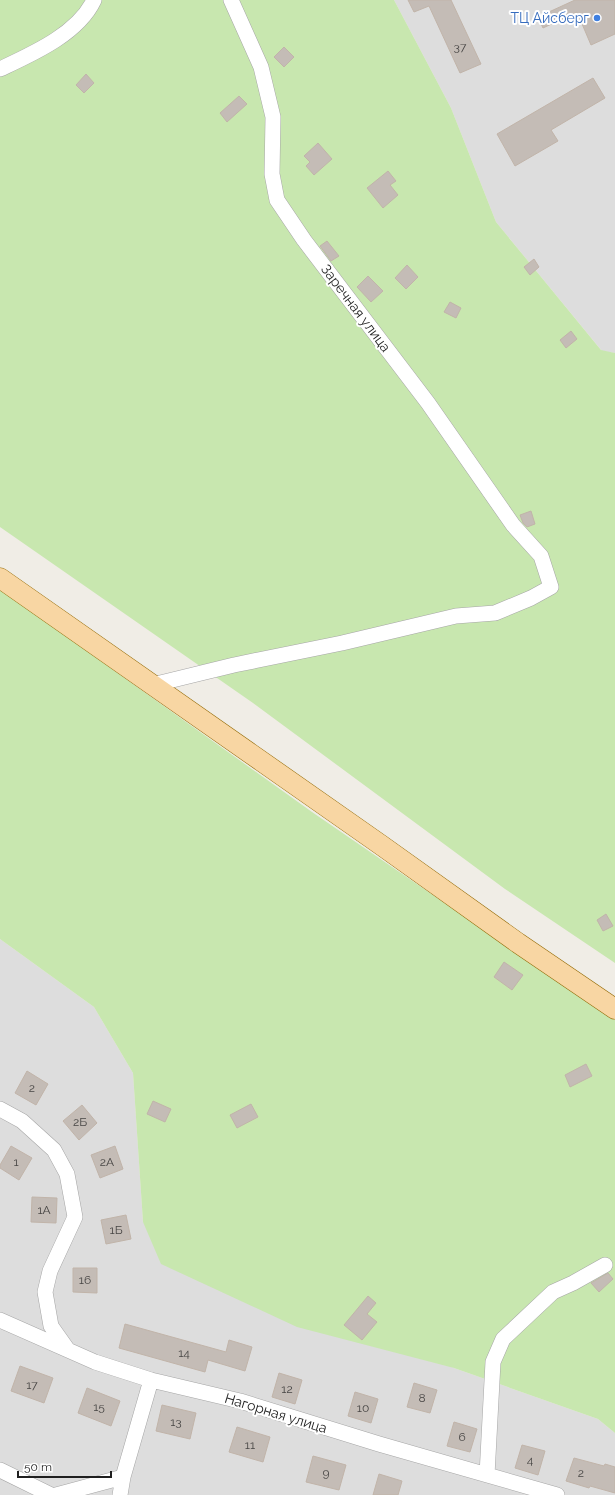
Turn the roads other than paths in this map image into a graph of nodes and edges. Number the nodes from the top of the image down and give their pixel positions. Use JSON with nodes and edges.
{"nodes":[{"id":1,"x":94,"y":0,"type":"edge"},
{"id":2,"x":231,"y":0,"type":"edge"},
{"id":3,"x":0,"y":69,"type":"edge"},
{"id":4,"x":0,"y":578,"type":"edge"},
{"id":5,"x":152,"y":685,"type":"junction"},
{"id":6,"x":615,"y":1009,"type":"edge"},
{"id":7,"x":0,"y":1109,"type":"edge"},
{"id":8,"x":605,"y":1265,"type":"dead end"},
{"id":9,"x":0,"y":1320,"type":"edge"},
{"id":10,"x":68,"y":1350,"type":"junction"},
{"id":11,"x":152,"y":1380,"type":"junction"},
{"id":12,"x":0,"y":1470,"type":"edge"},
{"id":13,"x":487,"y":1475,"type":"junction"},
{"id":14,"x":123,"y":1477,"type":"junction"},
{"id":15,"x":51,"y":1495,"type":"edge"},
{"id":16,"x":56,"y":1495,"type":"edge"},
{"id":17,"x":120,"y":1495,"type":"edge"},
{"id":18,"x":557,"y":1495,"type":"edge"}],
"edges":[{"from":1,"to":3,"type":"street"},
{"from":2,"to":5,"type":"street","name":"Заречная улица"},
{"from":4,"to":5,"type":"main road"},
{"from":5,"to":6,"type":"main road"},
{"from":7,"to":10,"type":"street"},
{"from":8,"to":13,"type":"street"},
{"from":9,"to":10,"type":"street","name":"Нагорная улица"},
{"from":10,"to":11,"type":"street","name":"Нагорная улица"},
{"from":11,"to":13,"type":"street","name":"Нагорная улица"},
{"from":11,"to":14,"type":"street"},
{"from":12,"to":15,"type":"street"},
{"from":13,"to":18,"type":"street","name":"Нагорная улица"},
{"from":14,"to":16,"type":"street"},
{"from":14,"to":17,"type":"street"}]}
